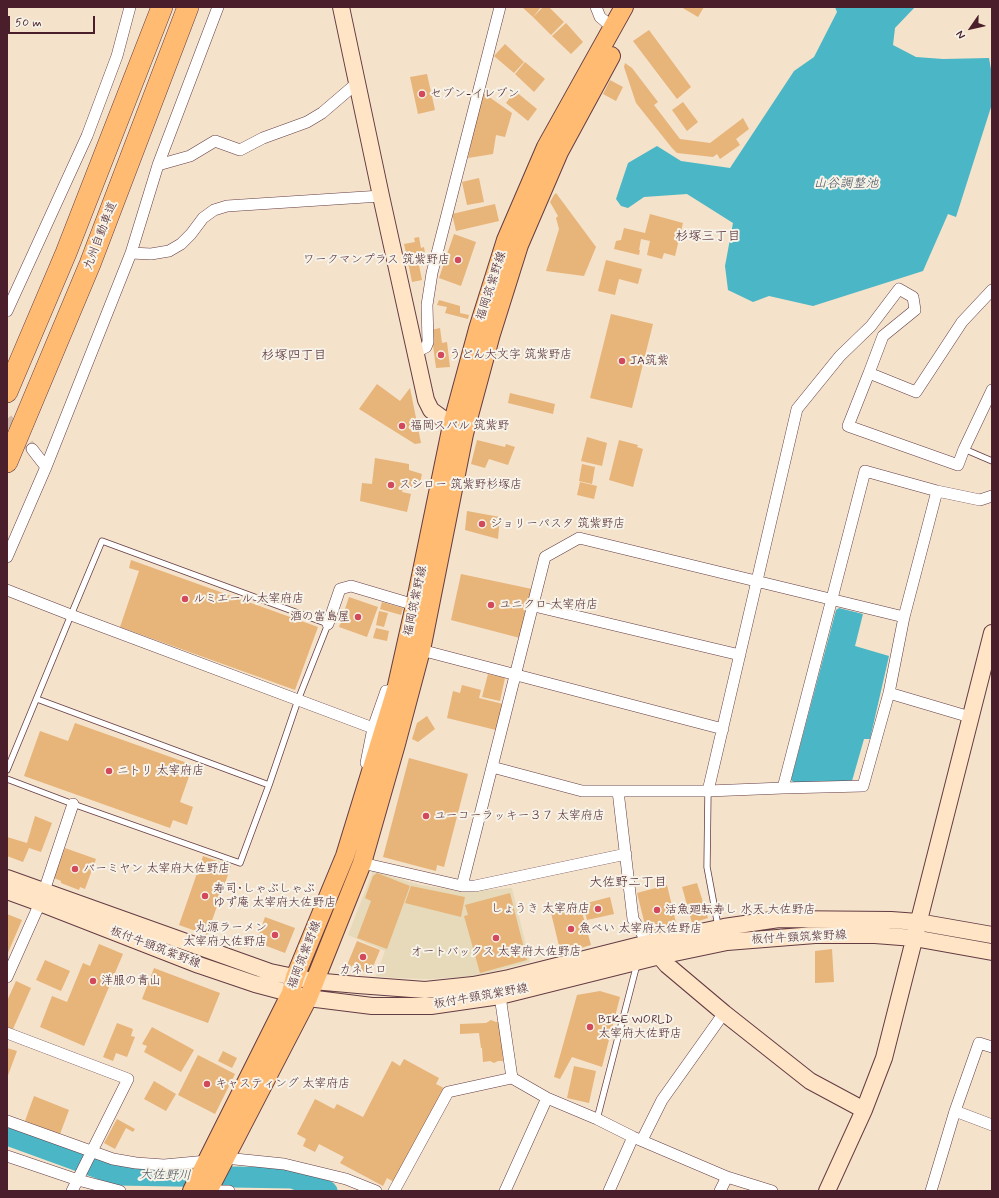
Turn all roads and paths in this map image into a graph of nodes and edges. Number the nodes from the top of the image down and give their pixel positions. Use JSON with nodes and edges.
{"nodes":[{"id":1,"x":130,"y":7,"type":"edge"},
{"id":2,"x":162,"y":7,"type":"edge"},
{"id":3,"x":188,"y":7,"type":"edge"},
{"id":4,"x":218,"y":7,"type":"edge"},
{"id":5,"x":341,"y":7,"type":"edge"},
{"id":6,"x":500,"y":7,"type":"edge"},
{"id":7,"x":596,"y":7,"type":"edge"},
{"id":8,"x":624,"y":7,"type":"edge"},
{"id":9,"x":638,"y":7,"type":"edge"},
{"id":10,"x":613,"y":28,"type":"junction"},
{"id":11,"x":357,"y":83,"type":"junction"},
{"id":12,"x":158,"y":165,"type":"junction"},
{"id":13,"x":381,"y":196,"type":"junction"},
{"id":14,"x":131,"y":253,"type":"junction"},
{"id":15,"x":992,"y":290,"type":"edge"},
{"id":16,"x":7,"y":311,"type":"edge"},
{"id":17,"x":416,"y":352,"type":"junction"},
{"id":18,"x":869,"y":373,"type":"junction"},
{"id":19,"x":992,"y":390,"type":"edge"},
{"id":20,"x":7,"y":392,"type":"edge"},
{"id":21,"x":458,"y":429,"type":"junction"},
{"id":22,"x":32,"y":449,"type":"tunnel mouth"},
{"id":23,"x":964,"y":449,"type":"junction"},
{"id":24,"x":7,"y":462,"type":"edge"},
{"id":25,"x":992,"y":462,"type":"edge"},
{"id":26,"x":46,"y":467,"type":"junction"},
{"id":27,"x":937,"y":491,"type":"junction"},
{"id":28,"x":992,"y":496,"type":"edge"},
{"id":29,"x":7,"y":557,"type":"edge"},
{"id":30,"x":757,"y":581,"type":"junction"},
{"id":31,"x":7,"y":590,"type":"edge"},
{"id":32,"x":832,"y":599,"type":"junction"},
{"id":33,"x":415,"y":605,"type":"junction"},
{"id":34,"x":534,"y":606,"type":"junction"},
{"id":35,"x":71,"y":615,"type":"junction"},
{"id":36,"x":904,"y":617,"type":"junction"},
{"id":37,"x":328,"y":624,"type":"junction"},
{"id":38,"x":992,"y":633,"type":"edge"},
{"id":39,"x":421,"y":650,"type":"junction"},
{"id":40,"x":740,"y":656,"type":"junction"},
{"id":41,"x":516,"y":674,"type":"junction"},
{"id":42,"x":396,"y":690,"type":"junction"},
{"id":43,"x":889,"y":693,"type":"junction"},
{"id":44,"x":37,"y":699,"type":"junction"},
{"id":45,"x":298,"y":700,"type":"junction"},
{"id":46,"x":970,"y":717,"type":"junction"},
{"id":47,"x":372,"y":728,"type":"junction"},
{"id":48,"x":723,"y":729,"type":"junction"},
{"id":49,"x":492,"y":767,"type":"junction"},
{"id":50,"x":7,"y":770,"type":"edge"},
{"id":51,"x":7,"y":778,"type":"edge"},
{"id":52,"x":368,"y":780,"type":"junction"},
{"id":53,"x":269,"y":786,"type":"junction"},
{"id":54,"x":783,"y":788,"type":"junction"},
{"id":55,"x":618,"y":791,"type":"junction"},
{"id":56,"x":708,"y":791,"type":"junction"},
{"id":57,"x":73,"y":804,"type":"junction"},
{"id":58,"x":626,"y":854,"type":"junction"},
{"id":59,"x":362,"y":863,"type":"junction"},
{"id":60,"x":7,"y":878,"type":"edge"},
{"id":61,"x":462,"y":886,"type":"junction"},
{"id":62,"x":7,"y":891,"type":"edge"},
{"id":63,"x":42,"y":897,"type":"junction"},
{"id":64,"x":918,"y":922,"type":"junction"},
{"id":65,"x":718,"y":929,"type":"junction"},
{"id":66,"x":992,"y":935,"type":"edge"},
{"id":67,"x":914,"y":938,"type":"junction"},
{"id":68,"x":648,"y":943,"type":"junction"},
{"id":69,"x":992,"y":952,"type":"edge"},
{"id":70,"x":660,"y":956,"type":"junction"},
{"id":71,"x":638,"y":962,"type":"junction"},
{"id":72,"x":7,"y":977,"type":"edge"},
{"id":73,"x":314,"y":981,"type":"junction"},
{"id":74,"x":298,"y":989,"type":"junction"},
{"id":75,"x":500,"y":996,"type":"junction"},
{"id":76,"x":724,"y":1013,"type":"junction"},
{"id":77,"x":7,"y":1033,"type":"edge"},
{"id":78,"x":992,"y":1047,"type":"edge"},
{"id":79,"x":512,"y":1078,"type":"junction"},
{"id":80,"x":548,"y":1098,"type":"junction"},
{"id":81,"x":864,"y":1110,"type":"junction"},
{"id":82,"x":955,"y":1111,"type":"junction"},
{"id":83,"x":597,"y":1119,"type":"junction"},
{"id":84,"x":7,"y":1121,"type":"edge"},
{"id":85,"x":992,"y":1125,"type":"edge"},
{"id":86,"x":637,"y":1139,"type":"junction"},
{"id":87,"x":90,"y":1154,"type":"junction"},
{"id":88,"x":7,"y":1156,"type":"edge"},
{"id":89,"x":224,"y":1158,"type":"junction"},
{"id":90,"x":207,"y":1161,"type":"junction"},
{"id":91,"x":79,"y":1176,"type":"junction"},
{"id":92,"x":727,"y":1177,"type":"junction"},
{"id":93,"x":72,"y":1191,"type":"edge"},
{"id":94,"x":120,"y":1191,"type":"edge"},
{"id":95,"x":200,"y":1191,"type":"edge"},
{"id":96,"x":229,"y":1191,"type":"edge"},
{"id":97,"x":376,"y":1191,"type":"edge"},
{"id":98,"x":394,"y":1191,"type":"edge"},
{"id":99,"x":505,"y":1191,"type":"edge"},
{"id":100,"x":609,"y":1191,"type":"edge"},
{"id":101,"x":720,"y":1191,"type":"edge"},
{"id":102,"x":772,"y":1191,"type":"edge"},
{"id":103,"x":827,"y":1191,"type":"edge"},
{"id":104,"x":931,"y":1191,"type":"edge"}],
"edges":[{"from":1,"to":16,"type":"street"},
{"from":2,"to":20,"type":"highway"},
{"from":3,"to":24,"type":"highway","name":"九州自動車道"},
{"from":4,"to":12,"type":"street"},
{"from":5,"to":11,"type":"main road"},
{"from":6,"to":17,"type":"street"},
{"from":7,"to":10,"type":"street"},
{"from":8,"to":10,"type":"main road","name":"福岡筑紫野線"},
{"from":9,"to":21,"type":"main road","name":"福岡筑紫野線"},
{"from":10,"to":21,"type":"main road","name":"福岡筑紫野線"},
{"from":11,"to":12,"type":"street"},
{"from":11,"to":13,"type":"main road"},
{"from":12,"to":14,"type":"street"},
{"from":13,"to":14,"type":"street"},
{"from":13,"to":17,"type":"main road"},
{"from":14,"to":26,"type":"street"},
{"from":15,"to":18,"type":"street"},
{"from":17,"to":21,"type":"main road"},
{"from":18,"to":23,"type":"street"},
{"from":18,"to":30,"type":"street"},
{"from":19,"to":23,"type":"street"},
{"from":21,"to":33,"type":"main road","name":"福岡筑紫野線"},
{"from":21,"to":39,"type":"main road","name":"福岡筑紫野線"},
{"from":22,"to":26,"type":"street"},
{"from":23,"to":25,"type":"lane"},
{"from":26,"to":29,"type":"street"},
{"from":27,"to":28,"type":"street"},
{"from":27,"to":32,"type":"street"},
{"from":27,"to":36,"type":"street"},
{"from":30,"to":32,"type":"street"},
{"from":30,"to":34,"type":"street"},
{"from":30,"to":40,"type":"street"},
{"from":31,"to":35,"type":"street"},
{"from":32,"to":36,"type":"street"},
{"from":32,"to":54,"type":"street"},
{"from":33,"to":37,"type":"street"},
{"from":33,"to":42,"type":"main road","name":"福岡筑紫野線"},
{"from":34,"to":40,"type":"street"},
{"from":34,"to":41,"type":"street"},
{"from":35,"to":37,"type":"lane"},
{"from":35,"to":44,"type":"lane"},
{"from":35,"to":45,"type":"street"},
{"from":36,"to":43,"type":"street"},
{"from":37,"to":45,"type":"lane"},
{"from":38,"to":46,"type":"main road"},
{"from":39,"to":41,"type":"street"},
{"from":39,"to":59,"type":"main road","name":"福岡筑紫野線"},
{"from":40,"to":48,"type":"street"},
{"from":41,"to":48,"type":"street"},
{"from":41,"to":49,"type":"street"},
{"from":42,"to":47,"type":"street"},
{"from":42,"to":52,"type":"main road","name":"福岡筑紫野線"},
{"from":43,"to":46,"type":"street"},
{"from":43,"to":54,"type":"street"},
{"from":44,"to":50,"type":"lane"},
{"from":44,"to":53,"type":"lane"},
{"from":45,"to":47,"type":"street"},
{"from":45,"to":53,"type":"lane"},
{"from":46,"to":64,"type":"main road"},
{"from":47,"to":52,"type":"street"},
{"from":48,"to":56,"type":"street"},
{"from":49,"to":55,"type":"street"},
{"from":49,"to":61,"type":"street"},
{"from":51,"to":57,"type":"lane"},
{"from":52,"to":74,"type":"main road","name":"福岡筑紫野線"},
{"from":53,"to":57,"type":"lane"},
{"from":54,"to":56,"type":"street"},
{"from":55,"to":56,"type":"street"},
{"from":55,"to":58,"type":"street"},
{"from":56,"to":65,"type":"lane"},
{"from":57,"to":63,"type":"street"},
{"from":58,"to":61,"type":"street"},
{"from":58,"to":68,"type":"street"},
{"from":59,"to":61,"type":"street"},
{"from":59,"to":73,"type":"main road","name":"福岡筑紫野線"},
{"from":60,"to":63,"type":"main road","name":"板付牛頸筑紫野線"},
{"from":62,"to":63,"type":"main road","name":"板付牛頸筑紫野線"},
{"from":63,"to":72,"type":"street"},
{"from":63,"to":74,"type":"main road","name":"板付牛頸筑紫野線"},
{"from":64,"to":65,"type":"main road","name":"板付牛頸筑紫野線"},
{"from":64,"to":66,"type":"main road","name":"板付牛頸筑紫野線"},
{"from":64,"to":67,"type":"main road"},
{"from":65,"to":68,"type":"main road","name":"板付牛頸筑紫野線"},
{"from":67,"to":69,"type":"main road","name":"板付牛頸筑紫野線"},
{"from":67,"to":70,"type":"main road","name":"板付牛頸筑紫野線"},
{"from":67,"to":81,"type":"main road"},
{"from":68,"to":70,"type":"main road"},
{"from":68,"to":73,"type":"main road","name":"板付牛頸筑紫野線"},
{"from":70,"to":71,"type":"main road","name":"板付牛頸筑紫野線"},
{"from":70,"to":76,"type":"main road"},
{"from":71,"to":75,"type":"main road","name":"板付牛頸筑紫野線"},
{"from":71,"to":83,"type":"lane"},
{"from":73,"to":74,"type":"main road","name":"福岡筑紫野線"},
{"from":74,"to":75,"type":"main road","name":"板付牛頸筑紫野線"},
{"from":74,"to":89,"type":"main road","name":"福岡筑紫野線"},
{"from":74,"to":90,"type":"main road","name":"福岡筑紫野線"},
{"from":75,"to":79,"type":"street"},
{"from":76,"to":81,"type":"main road"},
{"from":76,"to":86,"type":"street"},
{"from":77,"to":87,"type":"street"},
{"from":78,"to":82,"type":"street"},
{"from":79,"to":80,"type":"street"},
{"from":79,"to":98,"type":"street"},
{"from":80,"to":83,"type":"street"},
{"from":80,"to":99,"type":"street"},
{"from":81,"to":103,"type":"main road"},
{"from":82,"to":85,"type":"street"},
{"from":82,"to":104,"type":"street"},
{"from":83,"to":86,"type":"street"},
{"from":84,"to":87,"type":"street"},
{"from":86,"to":92,"type":"street"},
{"from":86,"to":100,"type":"street"},
{"from":87,"to":90,"type":"street"},
{"from":87,"to":91,"type":"street"},
{"from":88,"to":91,"type":"street"},
{"from":89,"to":95,"type":"main road","name":"福岡筑紫野線"},
{"from":89,"to":97,"type":"street"},
{"from":90,"to":95,"type":"main road","name":"福岡筑紫野線"},
{"from":91,"to":93,"type":"street"},
{"from":91,"to":94,"type":"street"},
{"from":92,"to":101,"type":"street"},
{"from":92,"to":102,"type":"street"},
{"from":95,"to":96,"type":"street"}]}
